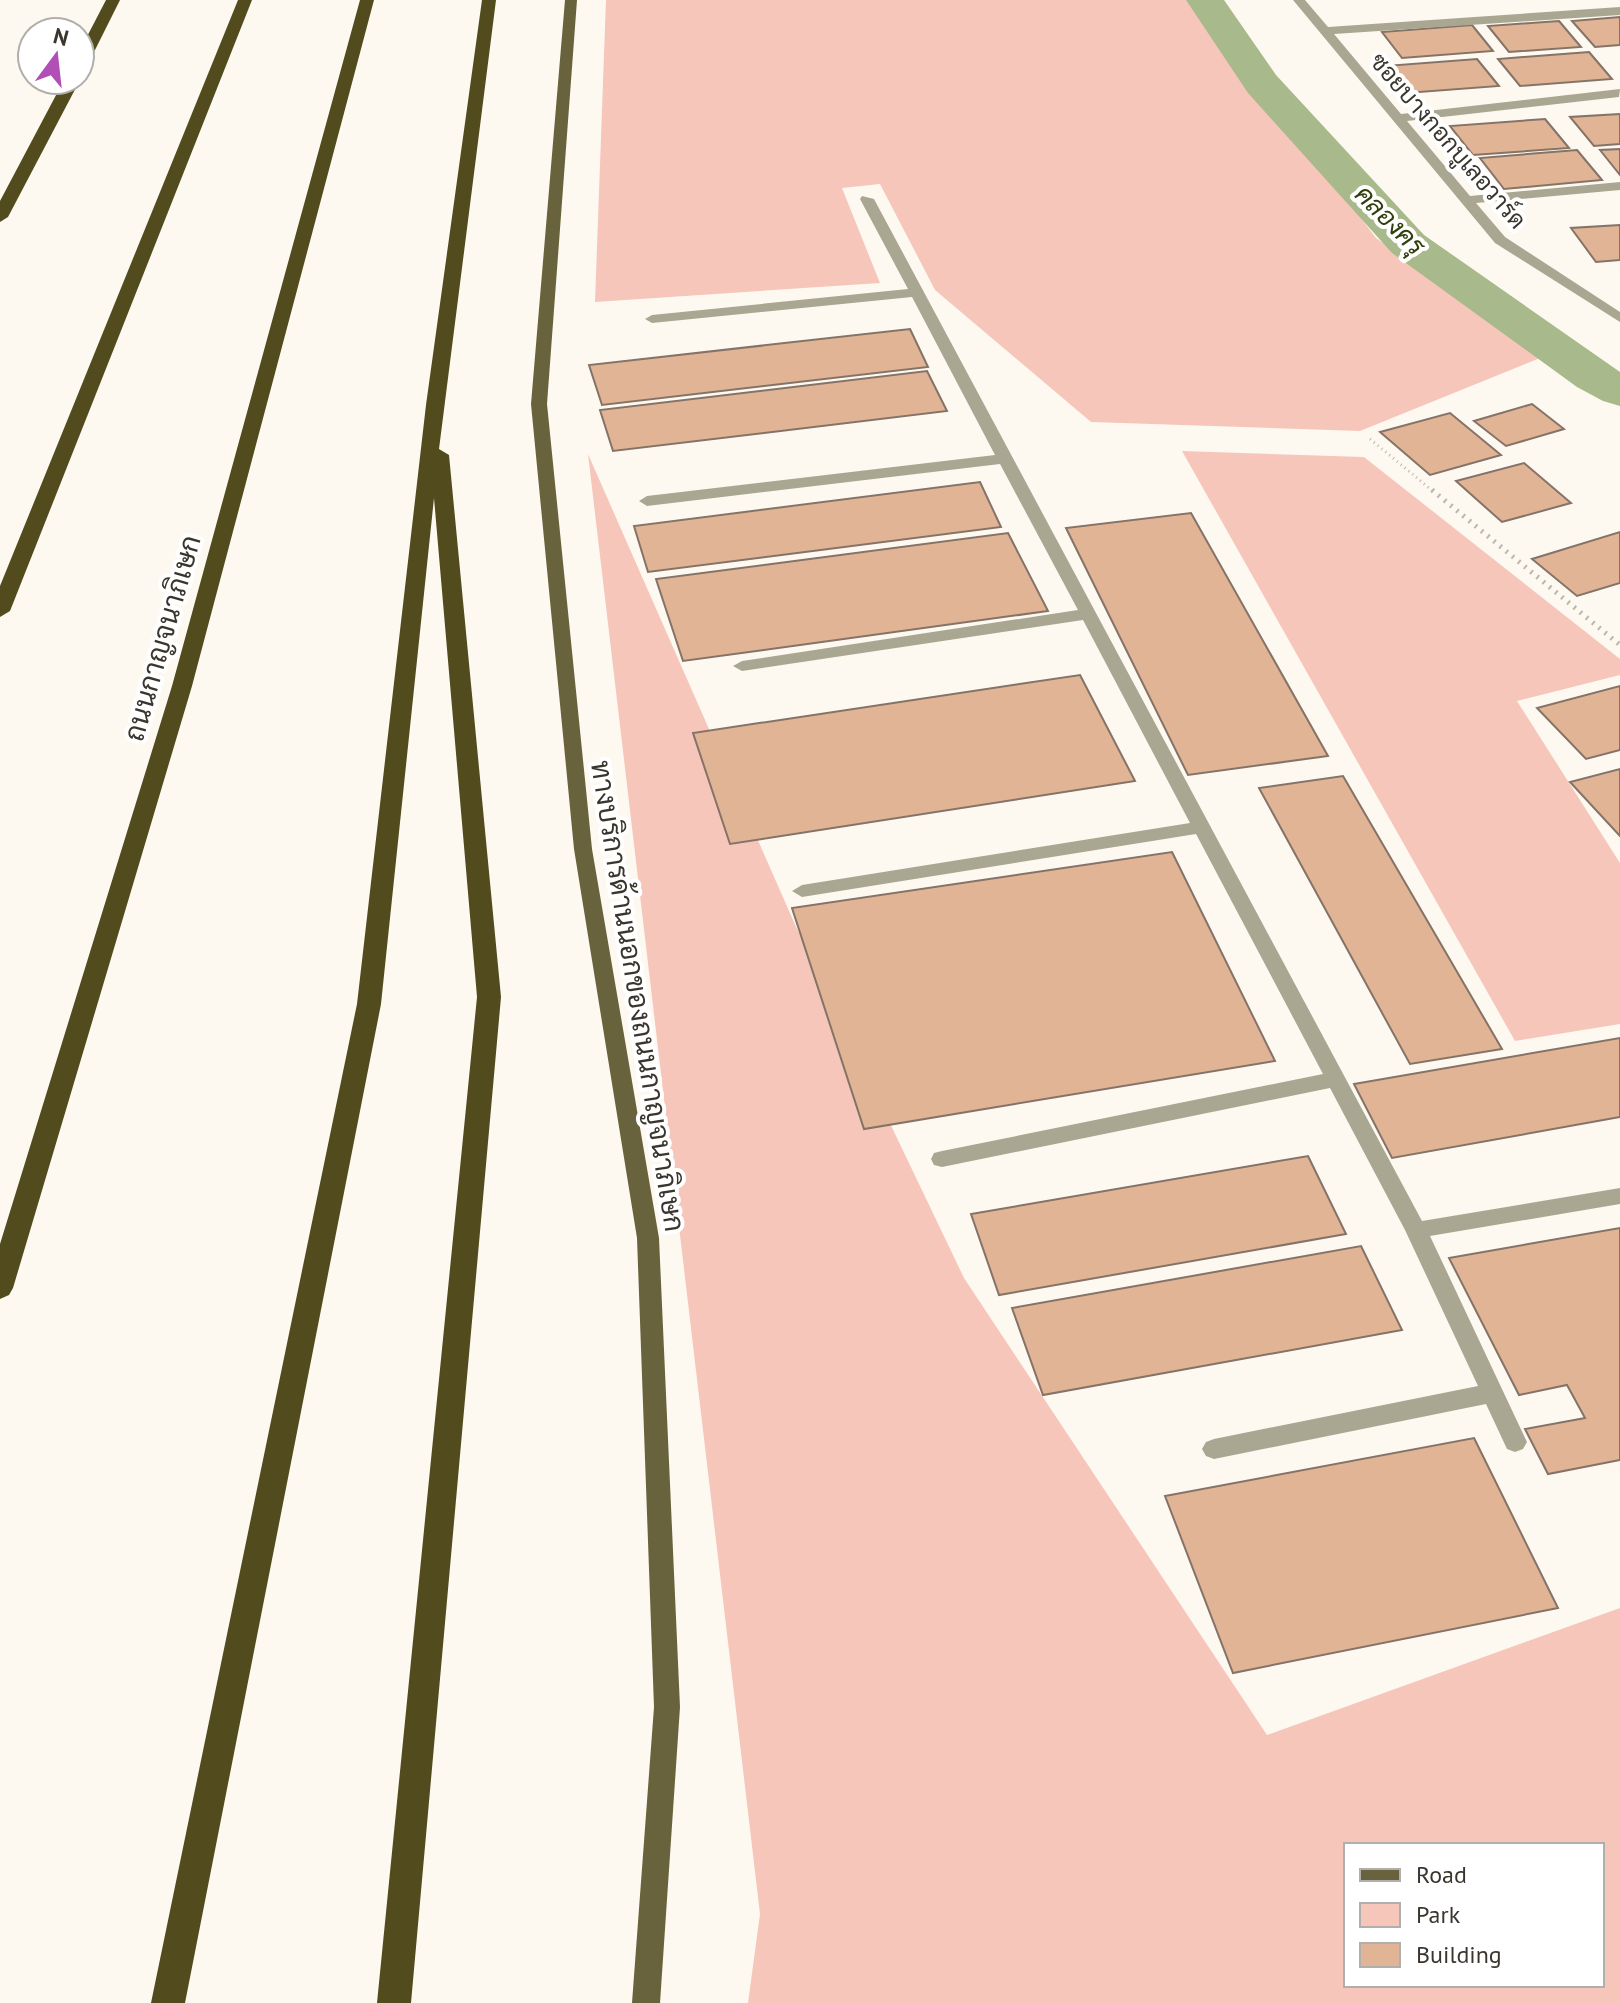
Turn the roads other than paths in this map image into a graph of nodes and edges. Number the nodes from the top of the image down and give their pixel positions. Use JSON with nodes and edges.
{"nodes":[{"id":1,"x":113,"y":0,"type":"edge"},
{"id":2,"x":245,"y":0,"type":"edge"},
{"id":3,"x":367,"y":0,"type":"edge"},
{"id":4,"x":489,"y":0,"type":"edge"},
{"id":5,"x":571,"y":0,"type":"edge"},
{"id":6,"x":1299,"y":0,"type":"edge"},
{"id":7,"x":1620,"y":11,"type":"edge"},
{"id":8,"x":1326,"y":31,"type":"junction"},
{"id":9,"x":96,"y":33,"type":"edge"},
{"id":10,"x":1619,"y":93,"type":"edge"},
{"id":11,"x":64,"y":96,"type":"edge"},
{"id":12,"x":1398,"y":118,"type":"junction"},
{"id":13,"x":1620,"y":186,"type":"edge"},
{"id":14,"x":867,"y":199,"type":"dead end"},
{"id":15,"x":1466,"y":200,"type":"junction"},
{"id":16,"x":0,"y":217,"type":"edge"},
{"id":17,"x":916,"y":292,"type":"junction"},
{"id":18,"x":1620,"y":318,"type":"edge"},
{"id":19,"x":652,"y":319,"type":"dead end"},
{"id":20,"x":435,"y":405,"type":"junction"},
{"id":21,"x":1007,"y":458,"type":"junction"},
{"id":22,"x":647,"y":501,"type":"dead end"},
{"id":23,"x":0,"y":611,"type":"edge"},
{"id":24,"x":1087,"y":614,"type":"junction"},
{"id":25,"x":742,"y":666,"type":"dead end"},
{"id":26,"x":1202,"y":827,"type":"junction"},
{"id":27,"x":802,"y":891,"type":"dead end"},
{"id":28,"x":1335,"y":1079,"type":"junction"},
{"id":29,"x":942,"y":1159,"type":"dead end"},
{"id":30,"x":1620,"y":1196,"type":"edge"},
{"id":31,"x":1416,"y":1230,"type":"junction"},
{"id":32,"x":0,"y":1288,"type":"edge"},
{"id":33,"x":1492,"y":1393,"type":"junction"},
{"id":34,"x":1515,"y":1442,"type":"dead end"},
{"id":35,"x":1214,"y":1449,"type":"dead end"},
{"id":36,"x":168,"y":2003,"type":"edge"},
{"id":37,"x":394,"y":2003,"type":"edge"},
{"id":38,"x":646,"y":2003,"type":"edge"}],
"edges":[{"from":1,"to":9,"type":"highway"},
{"from":2,"to":23,"type":"highway"},
{"from":3,"to":32,"type":"highway","name":"ถนนกาญจนาภิเษก"},
{"from":4,"to":20,"type":"highway"},
{"from":5,"to":38,"type":"main road","name":"ทางบริการด้านนอกของถนนกาญจนาภิเษก"},
{"from":6,"to":8,"type":"street","name":"ซอยบางกอกบูเลอวาร์ด"},
{"from":7,"to":8,"type":"street"},
{"from":8,"to":12,"type":"street","name":"ซอยบางกอกบูเลอวาร์ด"},
{"from":10,"to":12,"type":"street"},
{"from":11,"to":16,"type":"highway"},
{"from":12,"to":15,"type":"street","name":"ซอยบางกอกบูเลอวาร์ด"},
{"from":13,"to":15,"type":"street"},
{"from":14,"to":17,"type":"street"},
{"from":15,"to":18,"type":"street","name":"ซอยบางกอกบูเลอวาร์ด"},
{"from":17,"to":19,"type":"street"},
{"from":17,"to":21,"type":"street"},
{"from":20,"to":36,"type":"highway"},
{"from":20,"to":37,"type":"highway"},
{"from":21,"to":22,"type":"street"},
{"from":21,"to":24,"type":"street"},
{"from":24,"to":25,"type":"street"},
{"from":24,"to":26,"type":"street"},
{"from":26,"to":27,"type":"street"},
{"from":26,"to":28,"type":"street"},
{"from":28,"to":29,"type":"street"},
{"from":28,"to":31,"type":"street"},
{"from":30,"to":31,"type":"street"},
{"from":31,"to":33,"type":"street"},
{"from":33,"to":34,"type":"street"},
{"from":33,"to":35,"type":"street"}]}
